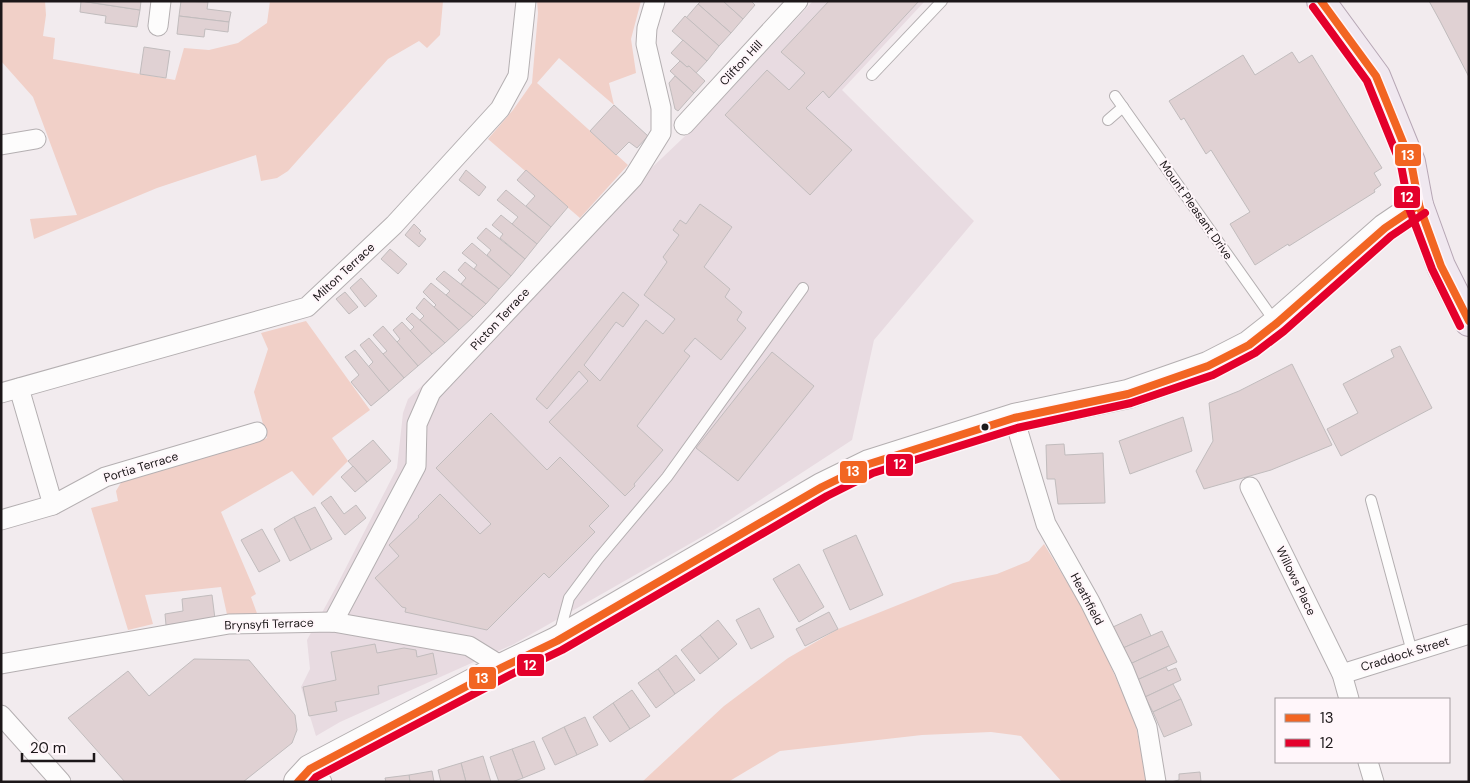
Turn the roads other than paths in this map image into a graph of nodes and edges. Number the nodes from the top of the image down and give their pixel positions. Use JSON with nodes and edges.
{"nodes":[{"id":1,"x":161,"y":1,"type":"edge"},
{"id":2,"x":526,"y":1,"type":"edge"},
{"id":3,"x":655,"y":1,"type":"edge"},
{"id":4,"x":798,"y":1,"type":"edge"},
{"id":5,"x":942,"y":1,"type":"edge"},
{"id":6,"x":1321,"y":1,"type":"edge"},
{"id":7,"x":158,"y":26,"type":"dead end"},
{"id":8,"x":872,"y":74,"type":"dead end"},
{"id":9,"x":1115,"y":96,"type":"dead end"},
{"id":10,"x":1123,"y":107,"type":"junction"},
{"id":11,"x":1108,"y":120,"type":"dead end"},
{"id":12,"x":684,"y":125,"type":"dead end"},
{"id":13,"x":36,"y":139,"type":"dead end"},
{"id":14,"x":1,"y":145,"type":"edge"},
{"id":15,"x":1419,"y":205,"type":"junction"},
{"id":16,"x":803,"y":288,"type":"dead end"},
{"id":17,"x":1469,"y":322,"type":"edge"},
{"id":18,"x":1276,"y":324,"type":"junction"},
{"id":19,"x":10,"y":390,"type":"edge"},
{"id":20,"x":1014,"y":418,"type":"junction"},
{"id":21,"x":257,"y":432,"type":"dead end"},
{"id":22,"x":1250,"y":487,"type":"dead end"},
{"id":23,"x":1371,"y":500,"type":"dead end"},
{"id":24,"x":53,"y":505,"type":"junction"},
{"id":25,"x":1,"y":520,"type":"edge"},
{"id":26,"x":333,"y":622,"type":"junction"},
{"id":27,"x":1469,"y":634,"type":"edge"},
{"id":28,"x":557,"y":641,"type":"junction"},
{"id":29,"x":1412,"y":652,"type":"junction"},
{"id":30,"x":1,"y":664,"type":"edge"},
{"id":31,"x":503,"y":667,"type":"junction"},
{"id":32,"x":1342,"y":674,"type":"junction"},
{"id":33,"x":1350,"y":698,"type":"edge"},
{"id":34,"x":1,"y":715,"type":"edge"},
{"id":35,"x":1368,"y":763,"type":"edge"},
{"id":36,"x":310,"y":778,"type":"edge"},
{"id":37,"x":61,"y":782,"type":"edge"},
{"id":38,"x":1156,"y":782,"type":"edge"},
{"id":39,"x":1374,"y":782,"type":"edge"}],
"edges":[{"from":1,"to":7,"type":"street"},
{"from":2,"to":19,"type":"street","name":"Milton Terrace"},
{"from":3,"to":26,"type":"street","name":"Picton Terrace"},
{"from":4,"to":12,"type":"street","name":"Clifton Hill"},
{"from":5,"to":8,"type":"lane"},
{"from":6,"to":15,"type":"main road"},
{"from":9,"to":10,"type":"lane","name":"Mount Pleasant Drive"},
{"from":10,"to":11,"type":"lane"},
{"from":10,"to":18,"type":"lane","name":"Mount Pleasant Drive"},
{"from":13,"to":14,"type":"street"},
{"from":15,"to":17,"type":"main road"},
{"from":15,"to":18,"type":"street"},
{"from":16,"to":28,"type":"lane"},
{"from":18,"to":20,"type":"street"},
{"from":19,"to":24,"type":"street"},
{"from":20,"to":28,"type":"street"},
{"from":20,"to":38,"type":"street","name":"Heathfield"},
{"from":21,"to":24,"type":"street","name":"Portia Terrace"},
{"from":22,"to":32,"type":"street","name":"Willows Place"},
{"from":23,"to":29,"type":"lane"},
{"from":24,"to":25,"type":"street","name":"Portia Terrace"},
{"from":26,"to":30,"type":"street","name":"Brynsyfi Terrace"},
{"from":26,"to":31,"type":"street","name":"Brynsyfi Terrace"},
{"from":27,"to":29,"type":"street","name":"Craddock Street"},
{"from":28,"to":31,"type":"street"},
{"from":29,"to":32,"type":"street","name":"Craddock Street"},
{"from":31,"to":36,"type":"street"},
{"from":32,"to":33,"type":"street","name":"Willows Place"},
{"from":34,"to":37,"type":"street"},
{"from":35,"to":39,"type":"street"}]}
